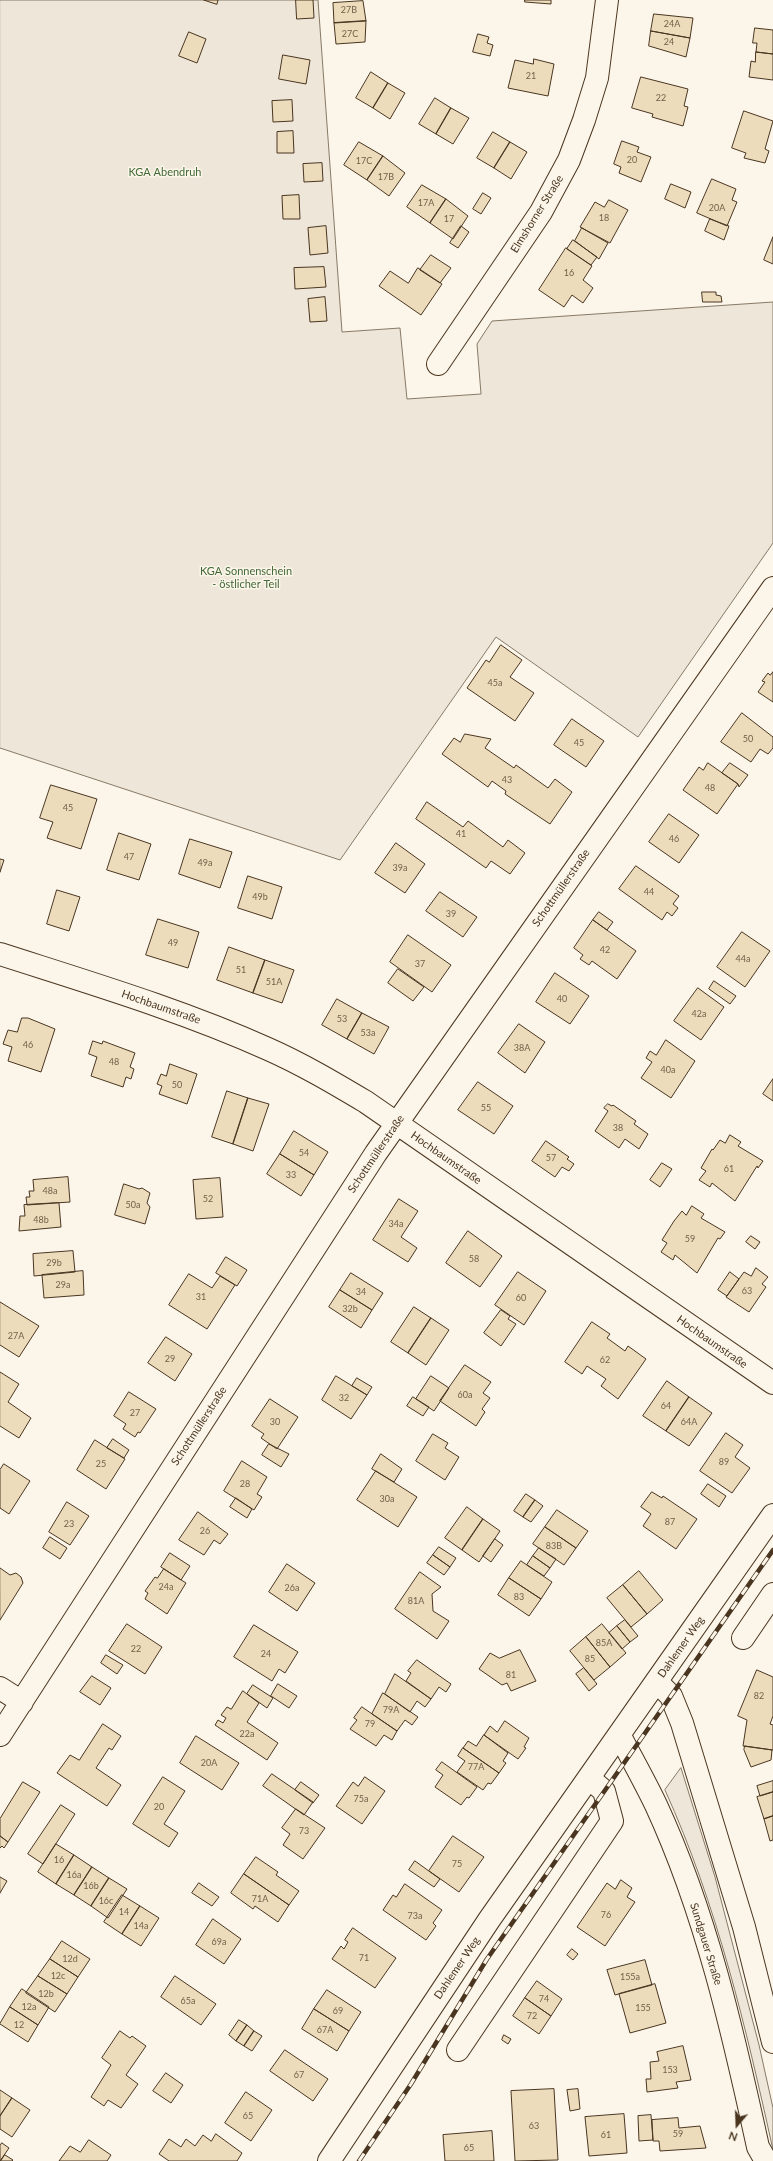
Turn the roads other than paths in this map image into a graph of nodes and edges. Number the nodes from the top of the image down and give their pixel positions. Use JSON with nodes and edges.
{"nodes":[{"id":1,"x":607,"y":0,"type":"edge"},
{"id":2,"x":438,"y":364,"type":"dead end"},
{"id":3,"x":773,"y":588,"type":"edge"},
{"id":4,"x":0,"y":954,"type":"edge"},
{"id":5,"x":396,"y":1123,"type":"junction"},
{"id":6,"x":773,"y":1383,"type":"edge"},
{"id":7,"x":773,"y":1516,"type":"edge"},
{"id":8,"x":773,"y":1594,"type":"edge"},
{"id":9,"x":743,"y":1638,"type":"dead end"},
{"id":10,"x":657,"y":1682,"type":"junction"},
{"id":11,"x":0,"y":1688,"type":"edge"},
{"id":12,"x":22,"y":1702,"type":"junction"},
{"id":13,"x":0,"y":1735,"type":"edge"},
{"id":14,"x":620,"y":1736,"type":"junction"},
{"id":15,"x":590,"y":1779,"type":"junction"},
{"id":16,"x":773,"y":2042,"type":"edge"},
{"id":17,"x":458,"y":2050,"type":"dead end"},
{"id":18,"x":329,"y":2161,"type":"edge"},
{"id":19,"x":766,"y":2161,"type":"edge"}],
"edges":[{"from":1,"to":2,"type":"street","name":"Elmshorner Straße"},
{"from":3,"to":5,"type":"street","name":"Schottmüllerstraße"},
{"from":4,"to":5,"type":"street","name":"Hochbaumstraße"},
{"from":5,"to":6,"type":"street","name":"Hochbaumstraße"},
{"from":5,"to":12,"type":"street","name":"Schottmüllerstraße"},
{"from":7,"to":10,"type":"street","name":"Dahlemer Weg"},
{"from":8,"to":9,"type":"street"},
{"from":10,"to":14,"type":"street","name":"Dahlemer Weg"},
{"from":10,"to":16,"type":"street"},
{"from":11,"to":12,"type":"street"},
{"from":12,"to":13,"type":"street","name":"Schottmüllerstraße"},
{"from":14,"to":15,"type":"street","name":"Dahlemer Weg"},
{"from":14,"to":19,"type":"street","name":"Sundgauer Straße"},
{"from":15,"to":17,"type":"street"},
{"from":15,"to":18,"type":"street","name":"Dahlemer Weg"}]}
